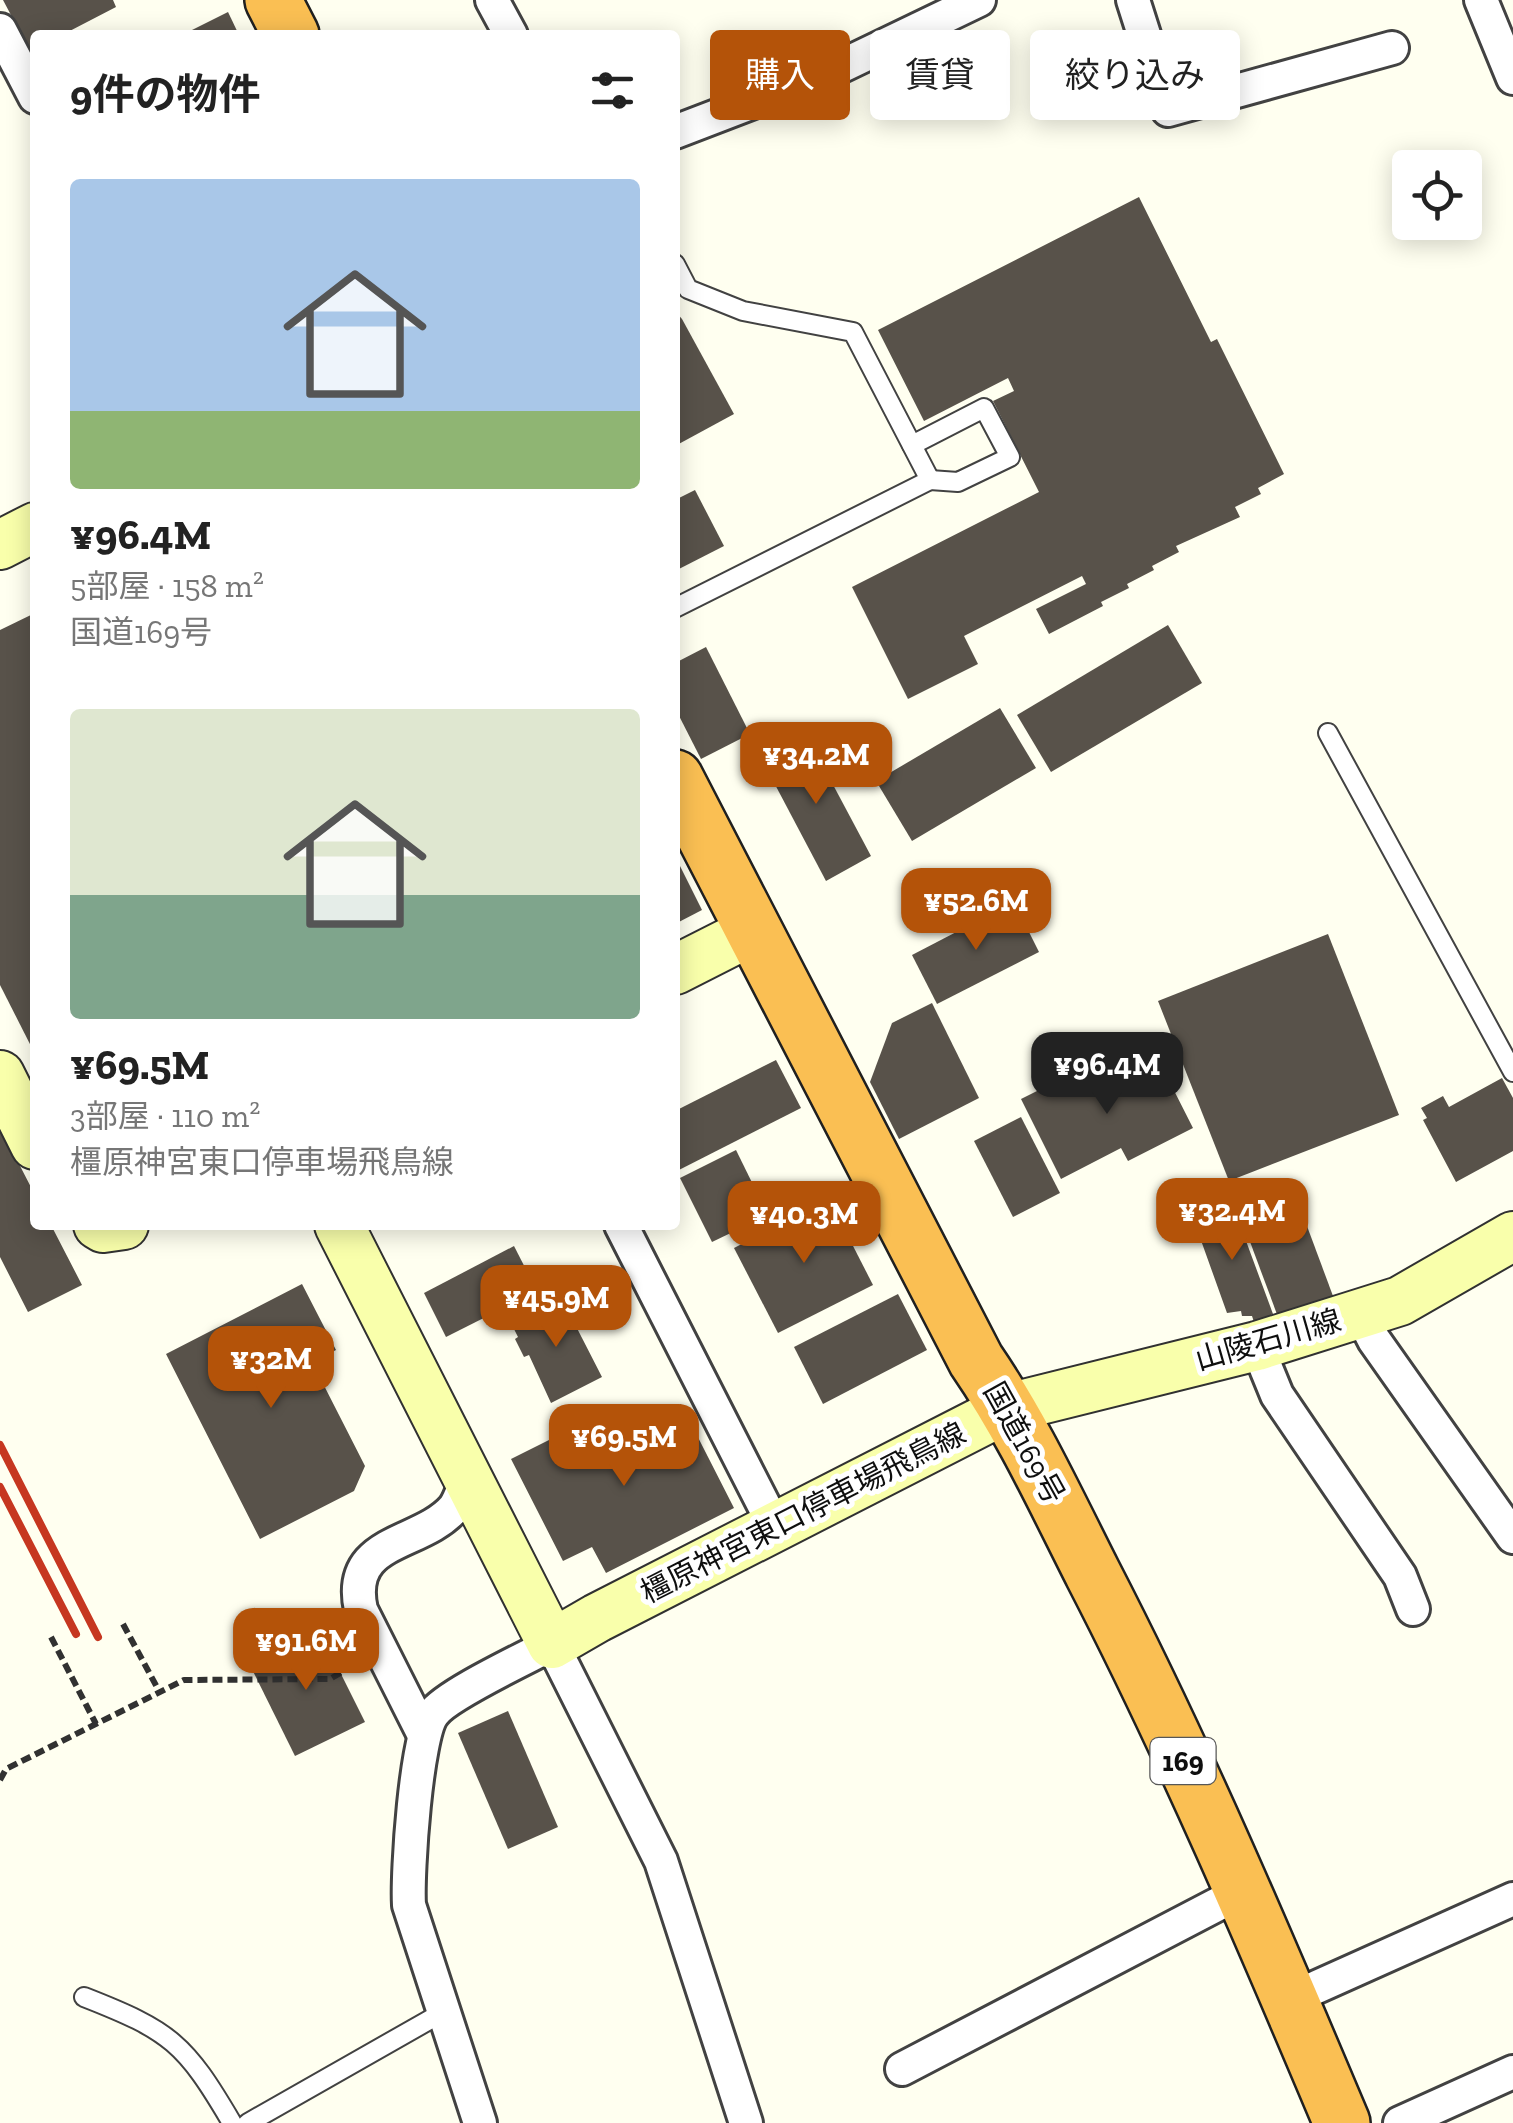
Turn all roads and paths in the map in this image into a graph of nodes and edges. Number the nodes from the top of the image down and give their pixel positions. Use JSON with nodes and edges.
{"nodes":[{"id":1,"x":274,"y":0,"type":"edge"},
{"id":2,"x":492,"y":0,"type":"edge"},
{"id":3,"x":979,"y":0,"type":"edge"},
{"id":4,"x":1133,"y":0,"type":"edge"},
{"id":5,"x":1481,"y":0,"type":"edge"},
{"id":6,"x":0,"y":30,"type":"edge"},
{"id":7,"x":289,"y":30,"type":"edge"},
{"id":8,"x":508,"y":30,"type":"edge"},
{"id":9,"x":1392,"y":48,"type":"dead end"},
{"id":10,"x":1513,"y":78,"type":"edge"},
{"id":11,"x":30,"y":87,"type":"edge"},
{"id":12,"x":680,"y":130,"type":"edge"},
{"id":13,"x":680,"y":273,"type":"edge"},
{"id":14,"x":912,"y":445,"type":"junction"},
{"id":15,"x":930,"y":480,"type":"junction"},
{"id":16,"x":30,"y":530,"type":"edge"},
{"id":17,"x":0,"y":546,"type":"edge"},
{"id":18,"x":680,"y":605,"type":"edge"},
{"id":19,"x":1328,"y":733,"type":"dead end"},
{"id":20,"x":680,"y":788,"type":"edge"},
{"id":21,"x":754,"y":930,"type":"junction"},
{"id":22,"x":680,"y":967,"type":"edge"},
{"id":23,"x":1513,"y":1072,"type":"edge"},
{"id":24,"x":0,"y":1075,"type":"edge"},
{"id":25,"x":30,"y":1135,"type":"edge"},
{"id":26,"x":342,"y":1230,"type":"edge"},
{"id":27,"x":623,"y":1230,"type":"edge"},
{"id":28,"x":1513,"y":1236,"type":"edge"},
{"id":29,"x":1360,"y":1312,"type":"junction"},
{"id":30,"x":1257,"y":1346,"type":"junction"},
{"id":31,"x":1008,"y":1408,"type":"junction"},
{"id":32,"x":467,"y":1479,"type":"junction"},
{"id":33,"x":774,"y":1527,"type":"junction"},
{"id":34,"x":1513,"y":1537,"type":"edge"},
{"id":35,"x":529,"y":1598,"type":"junction"},
{"id":36,"x":252,"y":1609,"type":"dead end"},
{"id":37,"x":1413,"y":1610,"type":"dead end"},
{"id":38,"x":597,"y":1618,"type":"junction"},
{"id":39,"x":123,"y":1624,"type":"dead end"},
{"id":40,"x":336,"y":1630,"type":"dead end"},
{"id":41,"x":51,"y":1637,"type":"dead end"},
{"id":42,"x":552,"y":1644,"type":"junction"},
{"id":43,"x":354,"y":1665,"type":"dead end"},
{"id":44,"x":391,"y":1668,"type":"junction"},
{"id":45,"x":466,"y":1690,"type":"junction"},
{"id":46,"x":159,"y":1692,"type":"junction"},
{"id":47,"x":96,"y":1724,"type":"junction"},
{"id":48,"x":424,"y":1735,"type":"junction"},
{"id":49,"x":3,"y":1767,"type":"edge"},
{"id":50,"x":0,"y":1780,"type":"edge"},
{"id":51,"x":1243,"y":1891,"type":"junction"},
{"id":52,"x":1513,"y":1899,"type":"edge"},
{"id":53,"x":84,"y":1997,"type":"dead end"},
{"id":54,"x":1290,"y":1999,"type":"junction"},
{"id":55,"x":445,"y":2011,"type":"junction"},
{"id":56,"x":902,"y":2069,"type":"dead end"},
{"id":57,"x":1513,"y":2072,"type":"edge"},
{"id":58,"x":255,"y":2121,"type":"edge"},
{"id":59,"x":232,"y":2123,"type":"edge"},
{"id":60,"x":480,"y":2123,"type":"edge"},
{"id":61,"x":746,"y":2123,"type":"edge"},
{"id":62,"x":1342,"y":2123,"type":"edge"},
{"id":63,"x":1400,"y":2123,"type":"edge"}],
"edges":[{"from":1,"to":7,"type":"highway"},
{"from":2,"to":8,"type":"street"},
{"from":3,"to":12,"type":"street"},
{"from":4,"to":9,"type":"street"},
{"from":5,"to":10,"type":"street"},
{"from":6,"to":11,"type":"street"},
{"from":13,"to":14,"type":"lane"},
{"from":14,"to":15,"type":"lane"},
{"from":14,"to":15,"type":"lane"},
{"from":15,"to":18,"type":"lane"},
{"from":16,"to":17,"type":"main road"},
{"from":19,"to":23,"type":"lane"},
{"from":20,"to":21,"type":"highway","name":"国道169号","number":"169"},
{"from":21,"to":22,"type":"main road"},
{"from":21,"to":31,"type":"highway","name":"国道169号","number":"169"},
{"from":24,"to":25,"type":"main road"},
{"from":26,"to":32,"type":"main road"},
{"from":27,"to":33,"type":"street"},
{"from":28,"to":29,"type":"main road","name":"山陵石川線"},
{"from":29,"to":30,"type":"main road","name":"山陵石川線"},
{"from":29,"to":34,"type":"street"},
{"from":30,"to":31,"type":"main road","name":"山陵石川線"},
{"from":30,"to":37,"type":"street"},
{"from":31,"to":33,"type":"main road","name":"橿原神宮東口停車場飛鳥線"},
{"from":31,"to":51,"type":"highway","name":"国道169号","number":"169"},
{"from":32,"to":35,"type":"main road"},
{"from":32,"to":44,"type":"street"},
{"from":33,"to":38,"type":"main road","name":"橿原神宮東口停車場飛鳥線"},
{"from":35,"to":38,"type":"main road"},
{"from":35,"to":42,"type":"main road"},
{"from":36,"to":40,"type":"path"},
{"from":38,"to":42,"type":"main road","name":"橿原神宮東口停車場飛鳥線"},
{"from":39,"to":46,"type":"path"},
{"from":41,"to":47,"type":"path"},
{"from":42,"to":45,"type":"street"},
{"from":42,"to":61,"type":"street"},
{"from":43,"to":46,"type":"path"},
{"from":44,"to":45,"type":"street"},
{"from":44,"to":48,"type":"street"},
{"from":45,"to":48,"type":"street"},
{"from":46,"to":47,"type":"path"},
{"from":47,"to":49,"type":"path"},
{"from":48,"to":55,"type":"street"},
{"from":49,"to":50,"type":"path"},
{"from":51,"to":54,"type":"highway","name":"国道169号","number":"169"},
{"from":51,"to":56,"type":"street"},
{"from":52,"to":54,"type":"street"},
{"from":53,"to":59,"type":"lane"},
{"from":54,"to":62,"type":"highway","name":"国道169号","number":"169"},
{"from":55,"to":58,"type":"lane"},
{"from":55,"to":60,"type":"street"},
{"from":57,"to":63,"type":"street"}]}
